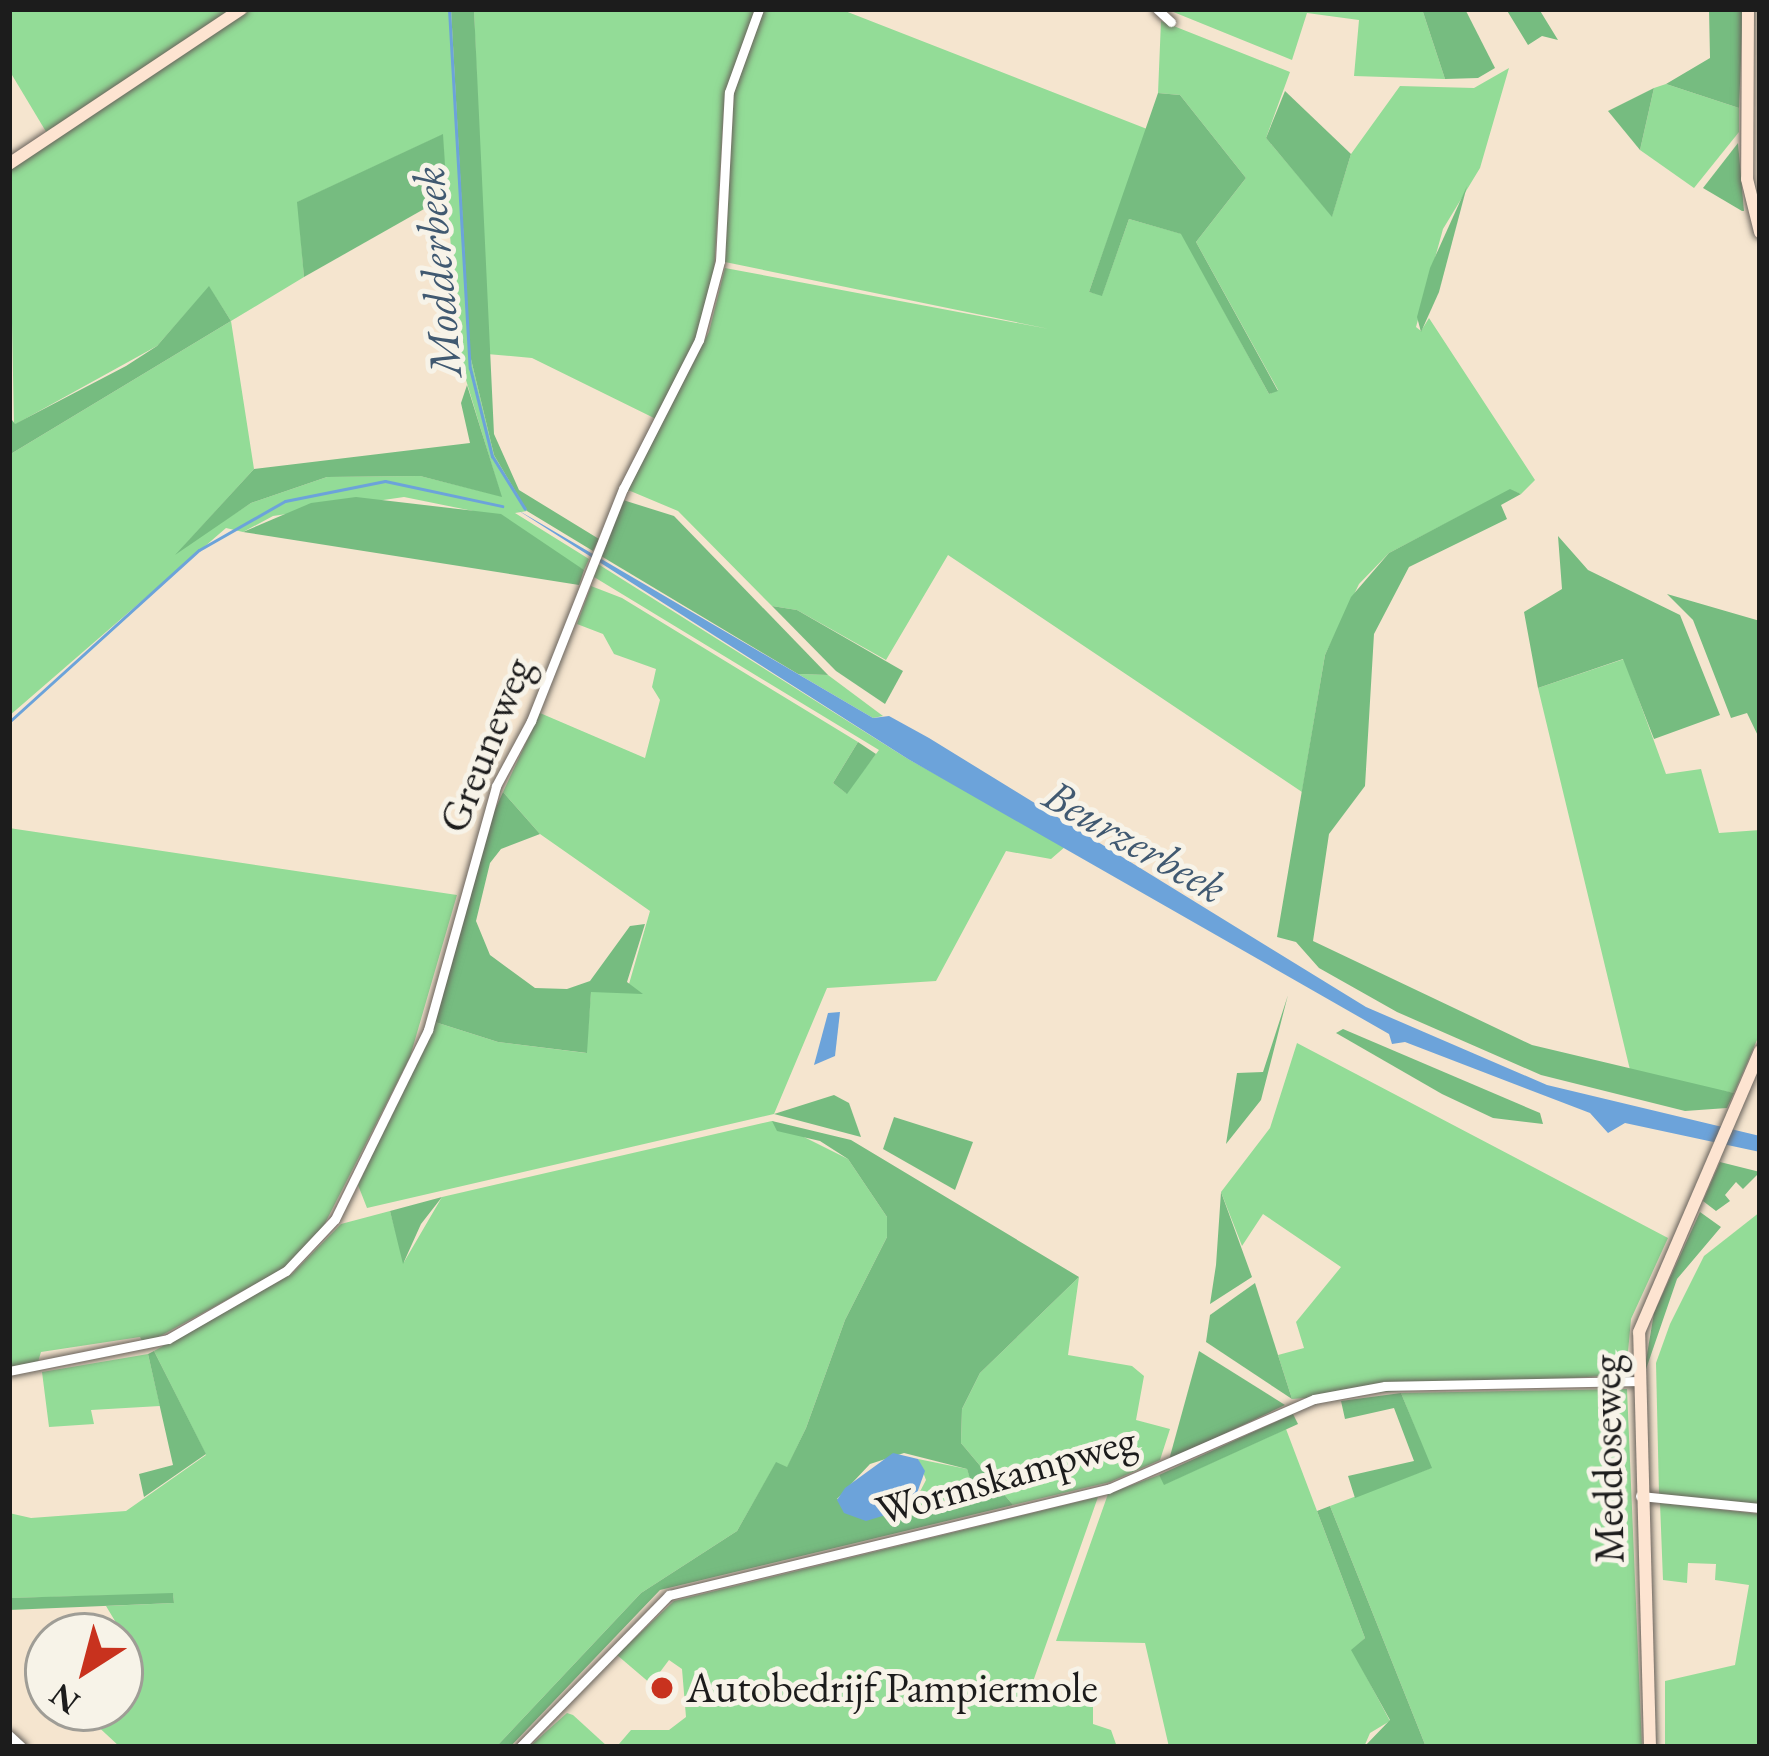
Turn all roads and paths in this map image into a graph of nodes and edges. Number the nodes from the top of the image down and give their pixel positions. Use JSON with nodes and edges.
{"nodes":[{"id":1,"x":242,"y":9,"type":"edge"},
{"id":2,"x":759,"y":9,"type":"edge"},
{"id":3,"x":1157,"y":9,"type":"edge"},
{"id":4,"x":1748,"y":9,"type":"edge"},
{"id":5,"x":1171,"y":22,"type":"dead end"},
{"id":6,"x":9,"y":164,"type":"edge"},
{"id":7,"x":1760,"y":232,"type":"edge"},
{"id":8,"x":1760,"y":1052,"type":"edge"},
{"id":9,"x":9,"y":1371,"type":"edge"},
{"id":10,"x":1636,"y":1381,"type":"junction"},
{"id":11,"x":1639,"y":1496,"type":"junction"},
{"id":12,"x":1760,"y":1508,"type":"edge"},
{"id":13,"x":9,"y":1736,"type":"edge"},
{"id":14,"x":22,"y":1747,"type":"edge"},
{"id":15,"x":520,"y":1747,"type":"edge"},
{"id":16,"x":1650,"y":1747,"type":"edge"}],
"edges":[{"from":1,"to":6,"type":"street"},
{"from":2,"to":9,"type":"street","name":"Greuneweg"},
{"from":3,"to":5,"type":"street"},
{"from":4,"to":7,"type":"street"},
{"from":8,"to":10,"type":"street","name":"Meddoseweg"},
{"from":10,"to":11,"type":"street","name":"Meddoseweg"},
{"from":10,"to":15,"type":"street","name":"Wormskampweg"},
{"from":11,"to":12,"type":"street"},
{"from":11,"to":16,"type":"street","name":"Meddoseweg"},
{"from":13,"to":14,"type":"street"}]}
